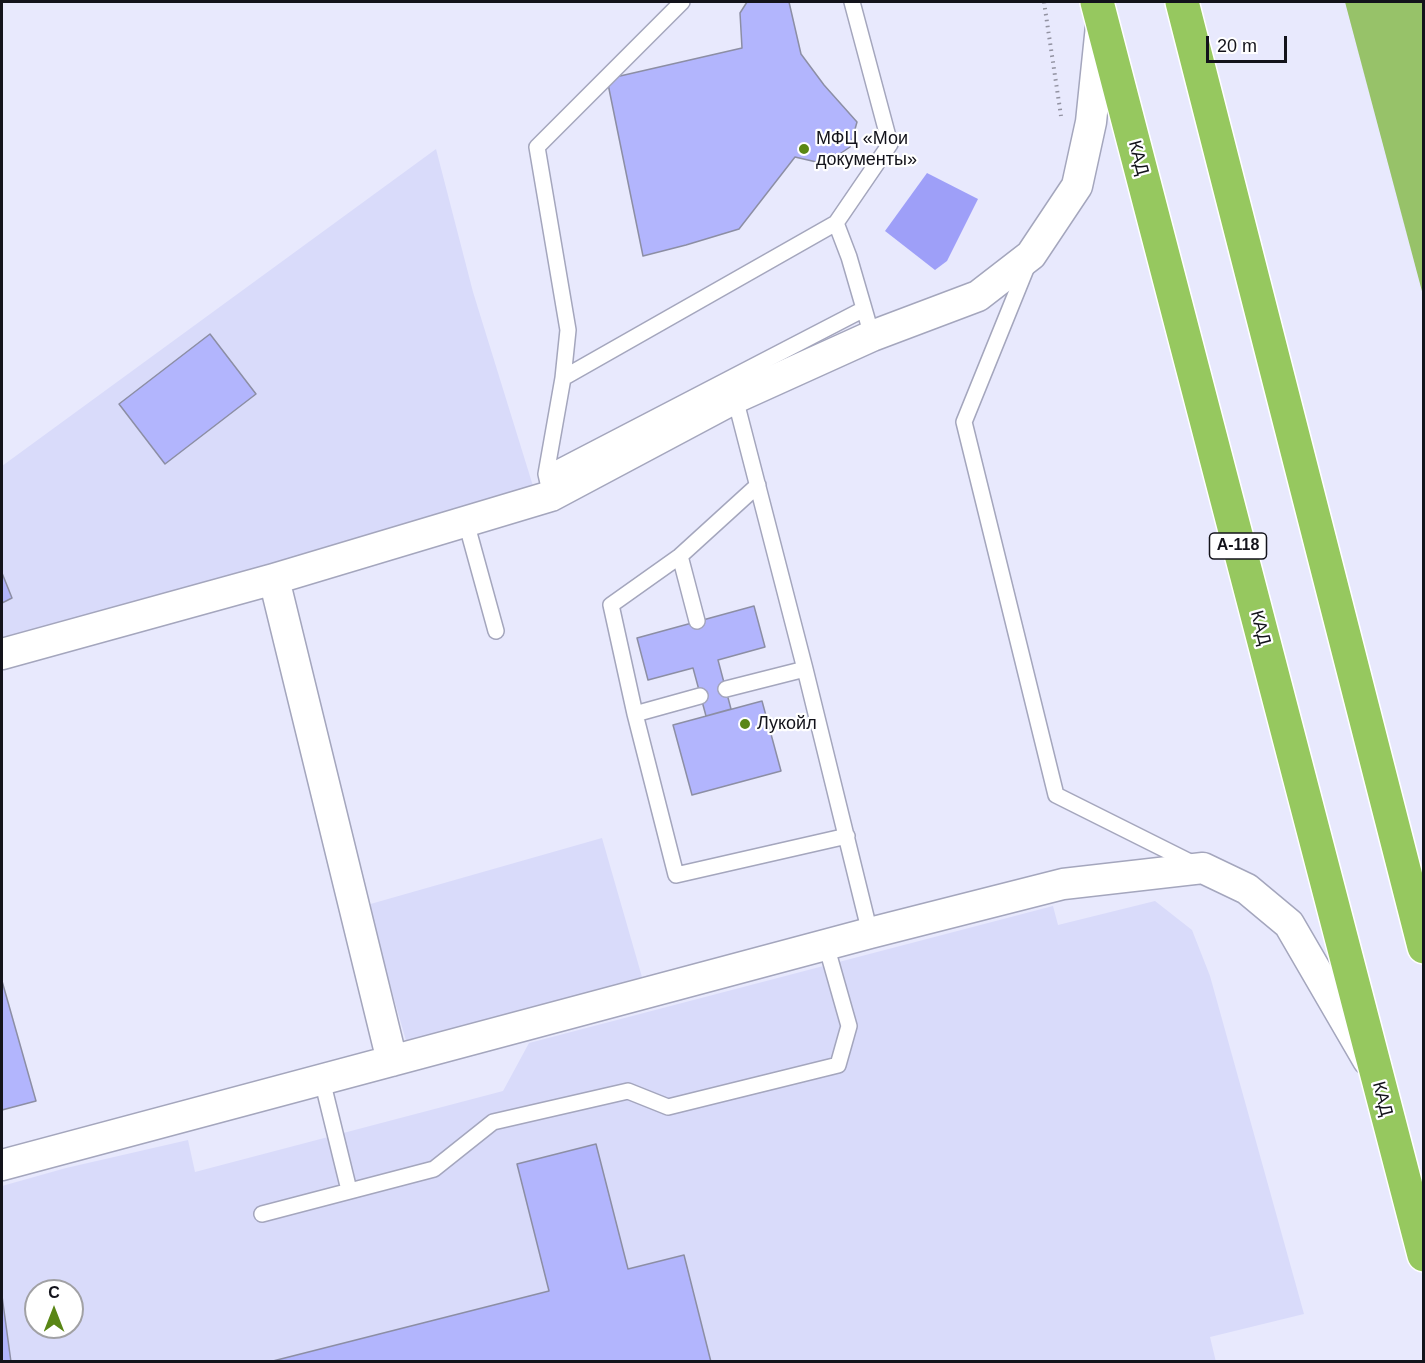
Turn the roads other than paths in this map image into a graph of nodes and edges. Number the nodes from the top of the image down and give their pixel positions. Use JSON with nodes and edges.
{"nodes":[{"id":1,"x":682,"y":2,"type":"edge"},
{"id":2,"x":852,"y":2,"type":"edge"},
{"id":3,"x":1182,"y":2,"type":"edge"},
{"id":4,"x":1099,"y":10,"type":"edge"},
{"id":5,"x":836,"y":223,"type":"junction"},
{"id":6,"x":1031,"y":255,"type":"junction"},
{"id":7,"x":868,"y":322,"type":"junction"},
{"id":8,"x":562,"y":378,"type":"junction"},
{"id":9,"x":735,"y":398,"type":"junction"},
{"id":10,"x":548,"y":485,"type":"junction"},
{"id":11,"x":758,"y":485,"type":"junction"},
{"id":12,"x":466,"y":522,"type":"junction"},
{"id":13,"x":680,"y":556,"type":"junction"},
{"id":14,"x":274,"y":579,"type":"junction"},
{"id":15,"x":697,"y":621,"type":"dead end"},
{"id":16,"x":496,"y":631,"type":"dead end"},
{"id":17,"x":2,"y":654,"type":"edge"},
{"id":18,"x":805,"y":669,"type":"junction"},
{"id":19,"x":726,"y":689,"type":"dead end"},
{"id":20,"x":700,"y":696,"type":"dead end"},
{"id":21,"x":635,"y":714,"type":"junction"},
{"id":22,"x":847,"y":836,"type":"junction"},
{"id":23,"x":1203,"y":868,"type":"junction"},
{"id":24,"x":870,"y":933,"type":"junction"},
{"id":25,"x":826,"y":945,"type":"junction"},
{"id":26,"x":1424,"y":947,"type":"edge"},
{"id":27,"x":392,"y":1061,"type":"junction"},
{"id":28,"x":1375,"y":1073,"type":"junction"},
{"id":29,"x":322,"y":1080,"type":"junction"},
{"id":30,"x":2,"y":1165,"type":"edge"},
{"id":31,"x":349,"y":1190,"type":"junction"},
{"id":32,"x":262,"y":1214,"type":"dead end"},
{"id":33,"x":1424,"y":1255,"type":"edge"}],
"edges":[{"from":1,"to":8,"type":"lane"},
{"from":2,"to":5,"type":"lane"},
{"from":3,"to":26,"type":"highway"},
{"from":4,"to":6,"type":"street"},
{"from":4,"to":28,"type":"highway","name":"КАД","number":"А-118"},
{"from":5,"to":7,"type":"lane"},
{"from":5,"to":8,"type":"lane"},
{"from":6,"to":7,"type":"street"},
{"from":6,"to":23,"type":"lane"},
{"from":7,"to":9,"type":"street"},
{"from":7,"to":10,"type":"lane"},
{"from":8,"to":10,"type":"lane"},
{"from":9,"to":10,"type":"street"},
{"from":9,"to":11,"type":"lane"},
{"from":10,"to":12,"type":"street"},
{"from":11,"to":13,"type":"lane"},
{"from":11,"to":18,"type":"lane"},
{"from":12,"to":14,"type":"street"},
{"from":12,"to":16,"type":"lane"},
{"from":13,"to":15,"type":"lane"},
{"from":13,"to":21,"type":"lane"},
{"from":14,"to":17,"type":"street"},
{"from":14,"to":27,"type":"street"},
{"from":18,"to":19,"type":"lane"},
{"from":18,"to":22,"type":"lane"},
{"from":20,"to":21,"type":"lane"},
{"from":21,"to":22,"type":"lane"},
{"from":22,"to":24,"type":"lane"},
{"from":23,"to":24,"type":"street"},
{"from":23,"to":28,"type":"street"},
{"from":24,"to":25,"type":"street"},
{"from":25,"to":27,"type":"street"},
{"from":25,"to":31,"type":"lane"},
{"from":27,"to":29,"type":"street"},
{"from":28,"to":33,"type":"highway","name":"КАД","number":"А-118"},
{"from":29,"to":30,"type":"street"},
{"from":29,"to":31,"type":"lane"},
{"from":31,"to":32,"type":"lane"}]}
